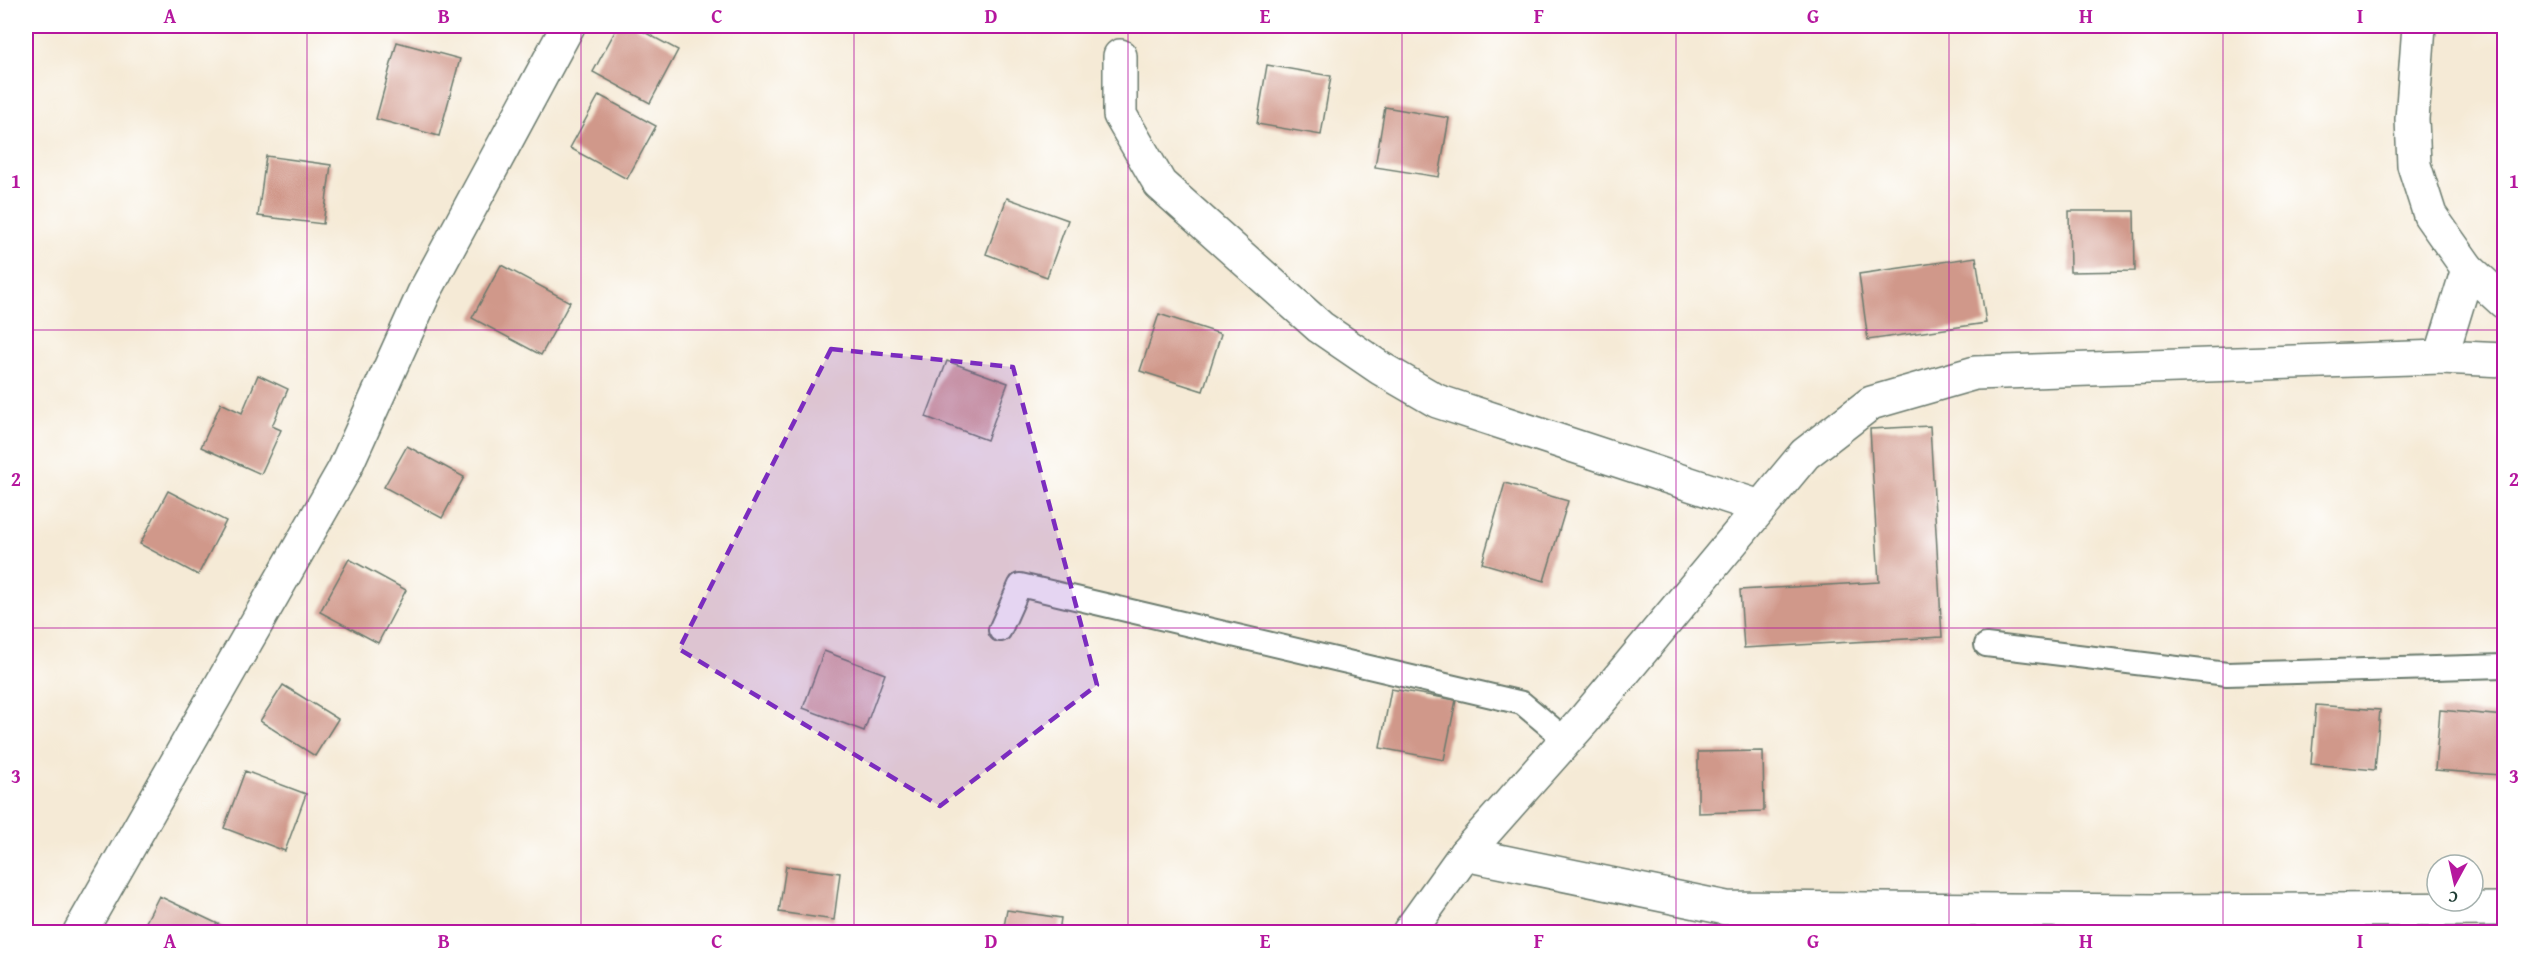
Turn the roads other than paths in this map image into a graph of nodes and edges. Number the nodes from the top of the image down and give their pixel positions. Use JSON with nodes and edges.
{"nodes":[{"id":1,"x":568,"y":26,"type":"edge"},
{"id":2,"x":2419,"y":26,"type":"edge"},
{"id":3,"x":1120,"y":56,"type":"dead end"},
{"id":4,"x":2468,"y":269,"type":"junction"},
{"id":5,"x":2505,"y":302,"type":"edge"},
{"id":6,"x":2440,"y":357,"type":"junction"},
{"id":7,"x":2505,"y":360,"type":"edge"},
{"id":8,"x":1760,"y":507,"type":"junction"},
{"id":9,"x":1000,"y":630,"type":"dead end"},
{"id":10,"x":1986,"y":645,"type":"dead end"},
{"id":11,"x":2505,"y":666,"type":"edge"},
{"id":12,"x":1566,"y":740,"type":"junction"},
{"id":13,"x":1465,"y":854,"type":"junction"},
{"id":14,"x":2505,"y":909,"type":"edge"},
{"id":15,"x":80,"y":933,"type":"edge"},
{"id":16,"x":1409,"y":933,"type":"edge"}],
"edges":[{"from":1,"to":15,"type":"street"},
{"from":2,"to":4,"type":"street"},
{"from":3,"to":8,"type":"street"},
{"from":4,"to":5,"type":"street"},
{"from":4,"to":6,"type":"street"},
{"from":6,"to":7,"type":"street"},
{"from":6,"to":8,"type":"street"},
{"from":8,"to":12,"type":"street"},
{"from":9,"to":12,"type":"lane"},
{"from":10,"to":11,"type":"lane"},
{"from":12,"to":13,"type":"street"},
{"from":13,"to":14,"type":"street"},
{"from":13,"to":16,"type":"street"}]}
